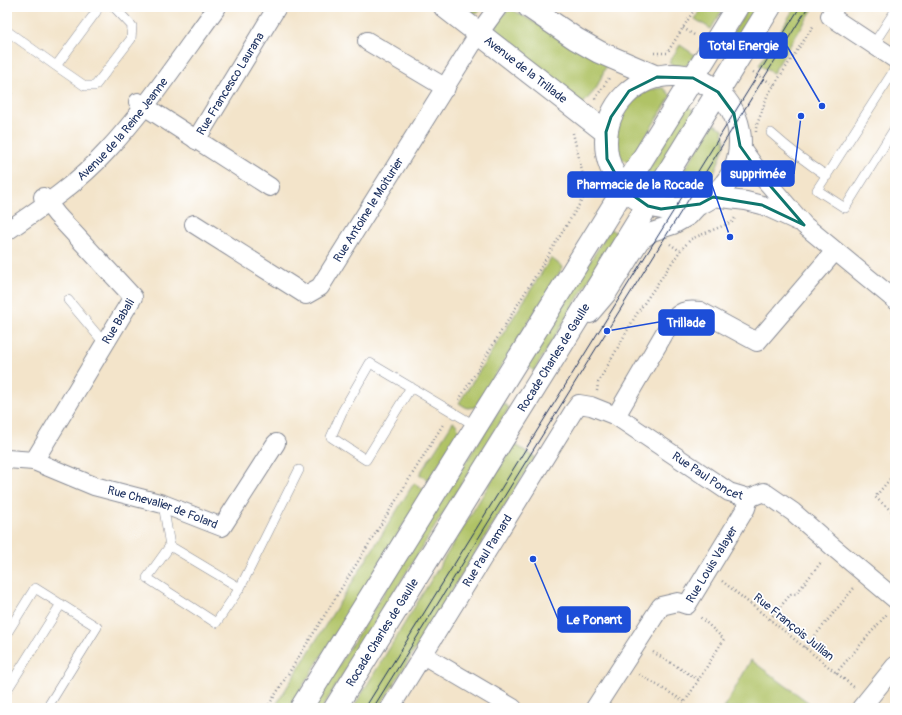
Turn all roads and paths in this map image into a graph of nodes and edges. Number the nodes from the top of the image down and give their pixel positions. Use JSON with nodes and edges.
{"nodes":[{"id":1,"x":98,"y":7,"type":"edge"},
{"id":2,"x":114,"y":7,"type":"edge"},
{"id":3,"x":217,"y":7,"type":"edge"},
{"id":4,"x":277,"y":7,"type":"edge"},
{"id":5,"x":445,"y":7,"type":"edge"},
{"id":6,"x":498,"y":7,"type":"edge"},
{"id":7,"x":529,"y":7,"type":"edge"},
{"id":8,"x":696,"y":7,"type":"edge"},
{"id":9,"x":737,"y":7,"type":"edge"},
{"id":10,"x":770,"y":7,"type":"edge"},
{"id":11,"x":895,"y":11,"type":"edge"},
{"id":12,"x":832,"y":12,"type":"edge"},
{"id":13,"x":7,"y":31,"type":"edge"},
{"id":14,"x":479,"y":33,"type":"junction"},
{"id":15,"x":367,"y":40,"type":"dead end"},
{"id":16,"x":874,"y":45,"type":"junction"},
{"id":17,"x":667,"y":53,"type":"dead end"},
{"id":18,"x":895,"y":59,"type":"edge"},
{"id":19,"x":621,"y":62,"type":"junction"},
{"id":20,"x":56,"y":66,"type":"junction"},
{"id":21,"x":895,"y":69,"type":"edge"},
{"id":22,"x":657,"y":77,"type":"junction"},
{"id":23,"x":693,"y":78,"type":"junction"},
{"id":24,"x":446,"y":88,"type":"junction"},
{"id":25,"x":718,"y":92,"type":"junction"},
{"id":26,"x":141,"y":105,"type":"junction"},
{"id":27,"x":584,"y":114,"type":"junction"},
{"id":28,"x":895,"y":128,"type":"edge"},
{"id":29,"x":606,"y":132,"type":"junction"},
{"id":30,"x":771,"y":133,"type":"dead end"},
{"id":31,"x":196,"y":140,"type":"junction"},
{"id":32,"x":749,"y":142,"type":"junction"},
{"id":33,"x":827,"y":176,"type":"junction"},
{"id":34,"x":270,"y":188,"type":"dead end"},
{"id":35,"x":624,"y":189,"type":"junction"},
{"id":36,"x":46,"y":200,"type":"junction"},
{"id":37,"x":706,"y":200,"type":"junction"},
{"id":38,"x":648,"y":206,"type":"junction"},
{"id":39,"x":736,"y":217,"type":"dead end"},
{"id":40,"x":194,"y":224,"type":"dead end"},
{"id":41,"x":804,"y":225,"type":"junction"},
{"id":42,"x":7,"y":231,"type":"edge"},
{"id":43,"x":835,"y":251,"type":"junction"},
{"id":44,"x":68,"y":300,"type":"dead end"},
{"id":45,"x":895,"y":300,"type":"edge"},
{"id":46,"x":105,"y":344,"type":"junction"},
{"id":47,"x":558,"y":351,"type":"junction"},
{"id":48,"x":410,"y":387,"type":"junction"},
{"id":49,"x":591,"y":406,"type":"junction"},
{"id":50,"x":616,"y":416,"type":"junction"},
{"id":51,"x":477,"y":426,"type":"junction"},
{"id":52,"x":276,"y":443,"type":"dead end"},
{"id":53,"x":7,"y":459,"type":"edge"},
{"id":54,"x":34,"y":461,"type":"junction"},
{"id":55,"x":299,"y":470,"type":"dead end"},
{"id":56,"x":895,"y":473,"type":"edge"},
{"id":57,"x":750,"y":498,"type":"junction"},
{"id":58,"x":163,"y":504,"type":"junction"},
{"id":59,"x":895,"y":514,"type":"edge"},
{"id":60,"x":170,"y":546,"type":"junction"},
{"id":61,"x":833,"y":547,"type":"junction"},
{"id":62,"x":709,"y":570,"type":"junction"},
{"id":63,"x":865,"y":574,"type":"junction"},
{"id":64,"x":240,"y":588,"type":"junction"},
{"id":65,"x":61,"y":604,"type":"junction"},
{"id":66,"x":687,"y":604,"type":"junction"},
{"id":67,"x":893,"y":605,"type":"edge"},
{"id":68,"x":770,"y":619,"type":"junction"},
{"id":69,"x":7,"y":633,"type":"edge"},
{"id":70,"x":637,"y":642,"type":"junction"},
{"id":71,"x":805,"y":648,"type":"junction"},
{"id":72,"x":423,"y":655,"type":"junction"},
{"id":73,"x":623,"y":664,"type":"junction"},
{"id":74,"x":895,"y":666,"type":"edge"},
{"id":75,"x":836,"y":673,"type":"junction"},
{"id":76,"x":699,"y":680,"type":"junction"},
{"id":77,"x":7,"y":690,"type":"edge"},
{"id":78,"x":685,"y":702,"type":"junction"},
{"id":79,"x":864,"y":703,"type":"edge"},
{"id":80,"x":47,"y":708,"type":"edge"},
{"id":81,"x":301,"y":708,"type":"edge"},
{"id":82,"x":335,"y":708,"type":"edge"},
{"id":83,"x":390,"y":708,"type":"edge"},
{"id":84,"x":513,"y":708,"type":"edge"},
{"id":85,"x":596,"y":708,"type":"edge"},
{"id":86,"x":681,"y":708,"type":"edge"}],
"edges":[{"from":1,"to":20,"type":"lane"},
{"from":2,"to":20,"type":"lane"},
{"from":3,"to":26,"type":"street","name":"Avenue de la Reine Jeanne"},
{"from":4,"to":31,"type":"street","name":"Rue Francesco Laurana"},
{"from":5,"to":14,"type":"main road","name":"Avenue de la Trillade"},
{"from":6,"to":14,"type":"street","name":"Rue Antoine le Moiturier"},
{"from":7,"to":19,"type":"main road"},
{"from":8,"to":17,"type":"path"},
{"from":9,"to":23,"type":"main road"},
{"from":10,"to":25,"type":"main road","name":"Rocade Charles de Gaulle"},
{"from":11,"to":16,"type":"lane"},
{"from":12,"to":16,"type":"street"},
{"from":12,"to":32,"type":"path"},
{"from":13,"to":20,"type":"lane"},
{"from":14,"to":24,"type":"street","name":"Rue Antoine le Moiturier"},
{"from":14,"to":27,"type":"main road","name":"Avenue de la Trillade"},
{"from":15,"to":24,"type":"street"},
{"from":16,"to":18,"type":"street"},
{"from":19,"to":22,"type":"main road"},
{"from":19,"to":27,"type":"path"},
{"from":21,"to":33,"type":"lane"},
{"from":22,"to":23,"type":"main road"},
{"from":22,"to":29,"type":"main road"},
{"from":23,"to":25,"type":"main road"},
{"from":23,"to":35,"type":"main road"},
{"from":24,"to":40,"type":"street","name":"Rue Antoine le Moiturier"},
{"from":25,"to":32,"type":"main road"},
{"from":25,"to":38,"type":"main road","name":"Rocade Charles de Gaulle"},
{"from":26,"to":31,"type":"street","name":"Rue Francesco Laurana"},
{"from":26,"to":36,"type":"street","name":"Avenue de la Reine Jeanne"},
{"from":27,"to":29,"type":"main road","name":"Avenue de la Trillade"},
{"from":28,"to":33,"type":"lane"},
{"from":29,"to":35,"type":"main road"},
{"from":30,"to":33,"type":"lane"},
{"from":31,"to":34,"type":"street","name":"Rue Francesco Laurana"},
{"from":32,"to":37,"type":"main road"},
{"from":32,"to":41,"type":"street"},
{"from":35,"to":38,"type":"main road"},
{"from":35,"to":51,"type":"main road"},
{"from":36,"to":42,"type":"street","name":"Avenue de la Reine Jeanne"},
{"from":36,"to":46,"type":"street","name":"Rue Babali"},
{"from":37,"to":38,"type":"main road"},
{"from":37,"to":41,"type":"street"},
{"from":37,"to":47,"type":"street"},
{"from":38,"to":47,"type":"main road","name":"Rocade Charles de Gaulle"},
{"from":39,"to":49,"type":"path"},
{"from":41,"to":43,"type":"street"},
{"from":43,"to":45,"type":"street"},
{"from":43,"to":50,"type":"street"},
{"from":44,"to":46,"type":"lane"},
{"from":46,"to":54,"type":"street","name":"Rue Babali"},
{"from":47,"to":82,"type":"main road","name":"Rocade Charles de Gaulle"},
{"from":48,"to":48,"type":"lane"},
{"from":48,"to":51,"type":"lane"},
{"from":49,"to":50,"type":"street","name":"Rue Paul Poncet"},
{"from":49,"to":72,"type":"street","name":"Rue Paul Pamard"},
{"from":50,"to":57,"type":"street","name":"Rue Paul Poncet"},
{"from":51,"to":81,"type":"main road"},
{"from":52,"to":58,"type":"street","name":"Rue Chevalier de Folard"},
{"from":53,"to":54,"type":"street","name":"Rue Chevalier de Folard"},
{"from":54,"to":58,"type":"street","name":"Rue Chevalier de Folard"},
{"from":55,"to":64,"type":"lane"},
{"from":56,"to":59,"type":"path"},
{"from":57,"to":61,"type":"street","name":"Rue Paul Poncet"},
{"from":57,"to":62,"type":"street","name":"Rue Louis Valayer"},
{"from":58,"to":60,"type":"lane"},
{"from":60,"to":64,"type":"lane"},
{"from":60,"to":64,"type":"lane"},
{"from":61,"to":63,"type":"street","name":"Rue Paul Poncet"},
{"from":61,"to":68,"type":"path"},
{"from":62,"to":66,"type":"street","name":"Rue Louis Valayer"},
{"from":62,"to":68,"type":"path","name":"Rue François Jullian"},
{"from":63,"to":67,"type":"street","name":"Rue Paul Poncet"},
{"from":63,"to":71,"type":"path"},
{"from":65,"to":69,"type":"lane"},
{"from":65,"to":77,"type":"lane"},
{"from":65,"to":80,"type":"lane"},
{"from":66,"to":70,"type":"street","name":"Rue Louis Valayer"},
{"from":66,"to":76,"type":"path"},
{"from":67,"to":75,"type":"path"},
{"from":68,"to":71,"type":"path","name":"Rue François Jullian"},
{"from":70,"to":73,"type":"street","name":"Rue Louis Valayer"},
{"from":70,"to":76,"type":"path"},
{"from":71,"to":75,"type":"path","name":"Rue François Jullian"},
{"from":72,"to":83,"type":"street","name":"Rue Paul Pamard"},
{"from":72,"to":84,"type":"street"},
{"from":73,"to":78,"type":"path"},
{"from":73,"to":85,"type":"street","name":"Rue Louis Valayer"},
{"from":74,"to":79,"type":"street"},
{"from":75,"to":79,"type":"path","name":"Rue François Jullian"},
{"from":76,"to":78,"type":"path"},
{"from":78,"to":86,"type":"path"}]}
